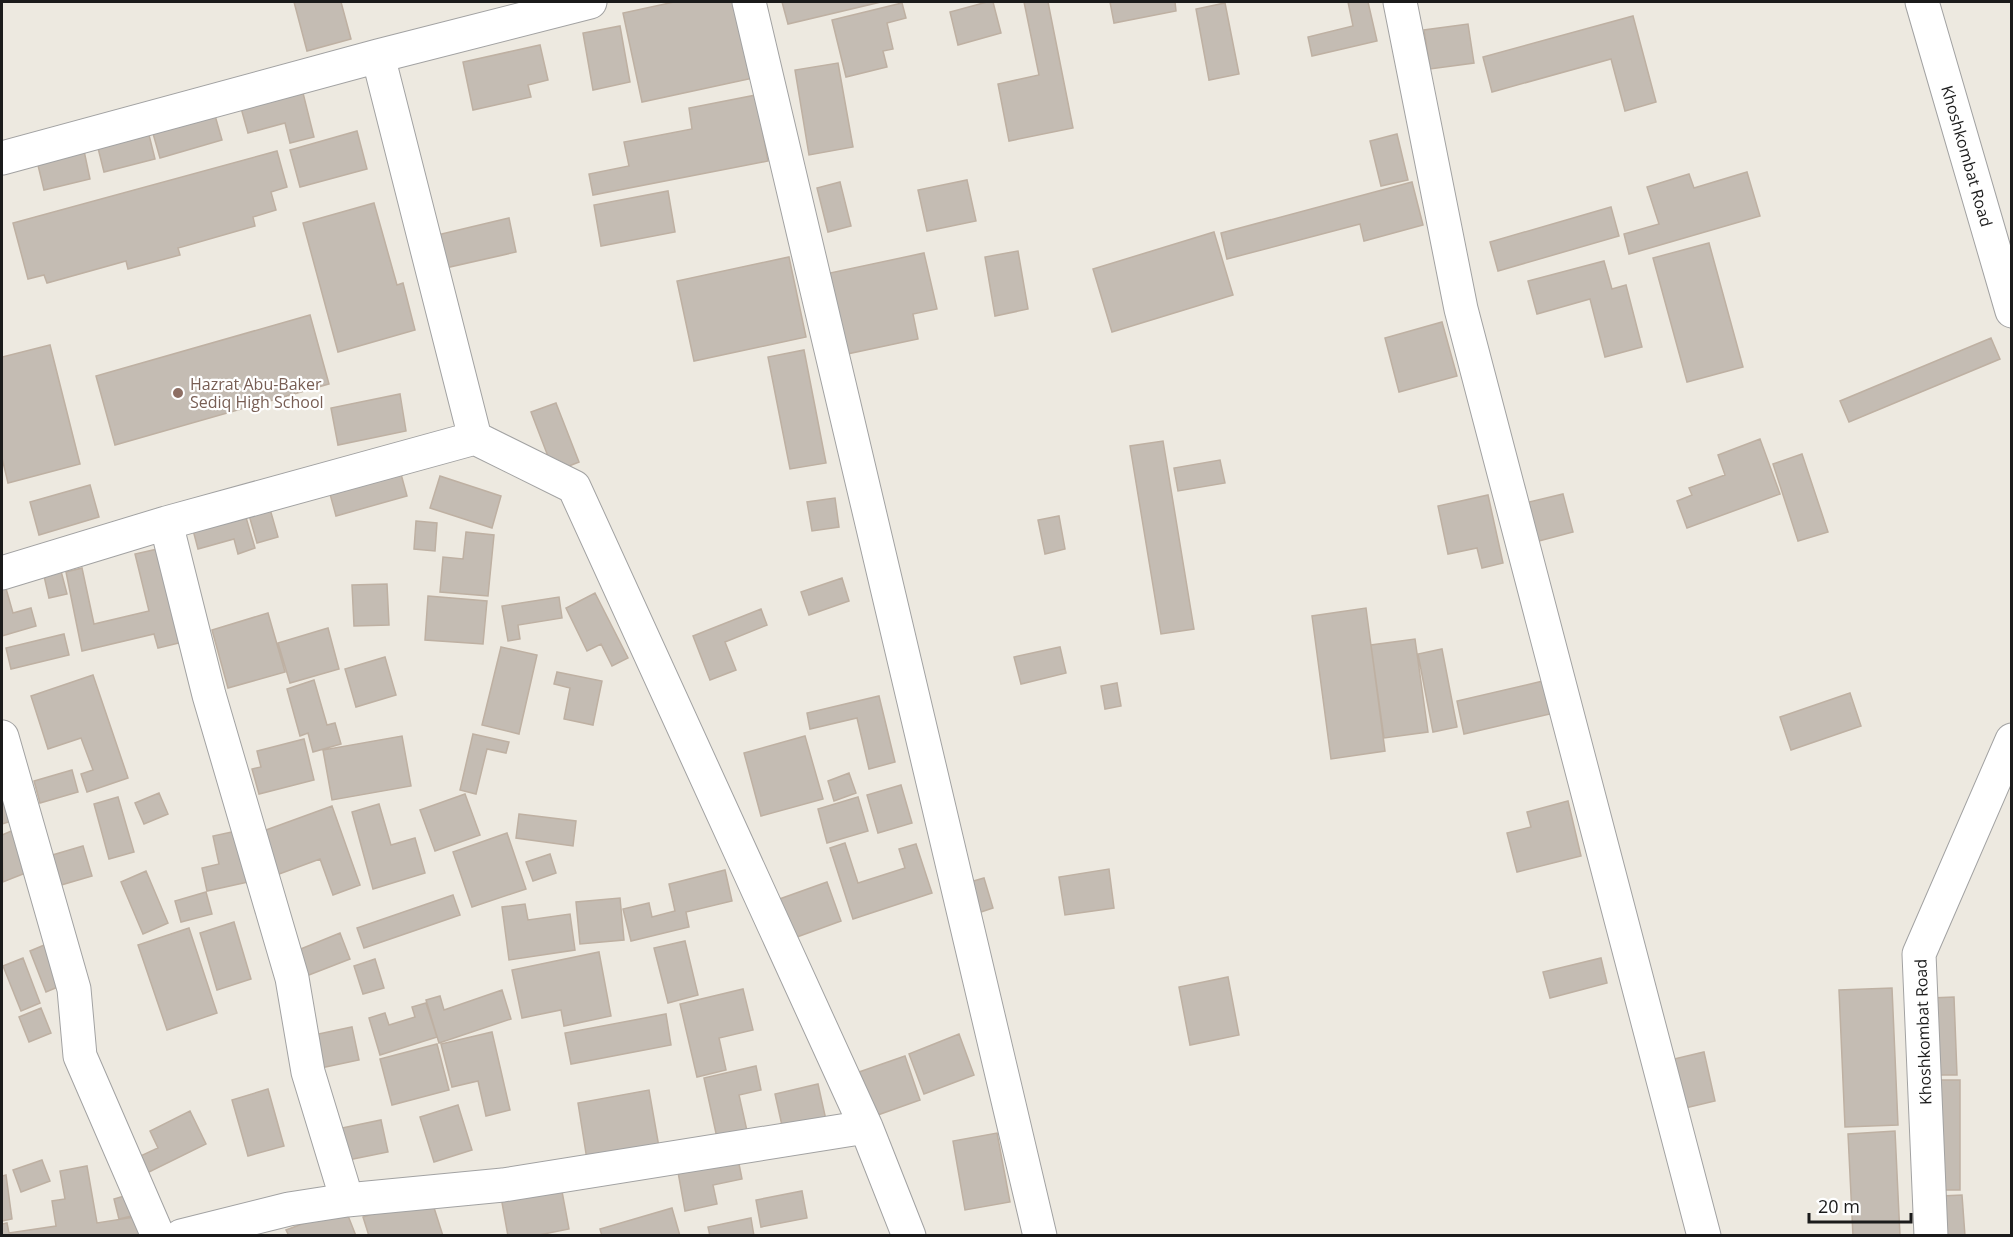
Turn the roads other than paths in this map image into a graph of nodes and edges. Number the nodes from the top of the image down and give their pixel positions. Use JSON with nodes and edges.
{"nodes":[{"id":1,"x":590,"y":2,"type":"edge"},
{"id":2,"x":750,"y":2,"type":"edge"},
{"id":3,"x":1400,"y":2,"type":"edge"},
{"id":4,"x":1922,"y":2,"type":"edge"},
{"id":5,"x":378,"y":56,"type":"junction"},
{"id":6,"x":2,"y":158,"type":"edge"},
{"id":7,"x":2012,"y":311,"type":"edge"},
{"id":8,"x":476,"y":438,"type":"junction"},
{"id":9,"x":165,"y":523,"type":"junction"},
{"id":10,"x":2,"y":573,"type":"edge"},
{"id":11,"x":2,"y":737,"type":"edge"},
{"id":12,"x":2012,"y":740,"type":"edge"},
{"id":13,"x":866,"y":1127,"type":"junction"},
{"id":14,"x":347,"y":1200,"type":"junction"},
{"id":15,"x":158,"y":1236,"type":"edge"},
{"id":16,"x":181,"y":1236,"type":"edge"},
{"id":17,"x":909,"y":1236,"type":"edge"},
{"id":18,"x":1040,"y":1236,"type":"edge"},
{"id":19,"x":1704,"y":1236,"type":"edge"},
{"id":20,"x":1930,"y":1236,"type":"edge"}],
"edges":[{"from":1,"to":5,"type":"street"},
{"from":2,"to":18,"type":"street"},
{"from":3,"to":19,"type":"street"},
{"from":4,"to":7,"type":"street","name":"Khoshkombat Road"},
{"from":5,"to":6,"type":"street"},
{"from":5,"to":8,"type":"street"},
{"from":8,"to":9,"type":"street"},
{"from":8,"to":13,"type":"street"},
{"from":9,"to":10,"type":"street"},
{"from":9,"to":14,"type":"street"},
{"from":11,"to":15,"type":"street"},
{"from":12,"to":20,"type":"street","name":"Khoshkombat Road"},
{"from":13,"to":14,"type":"street"},
{"from":13,"to":17,"type":"street"},
{"from":14,"to":16,"type":"street"}]}
